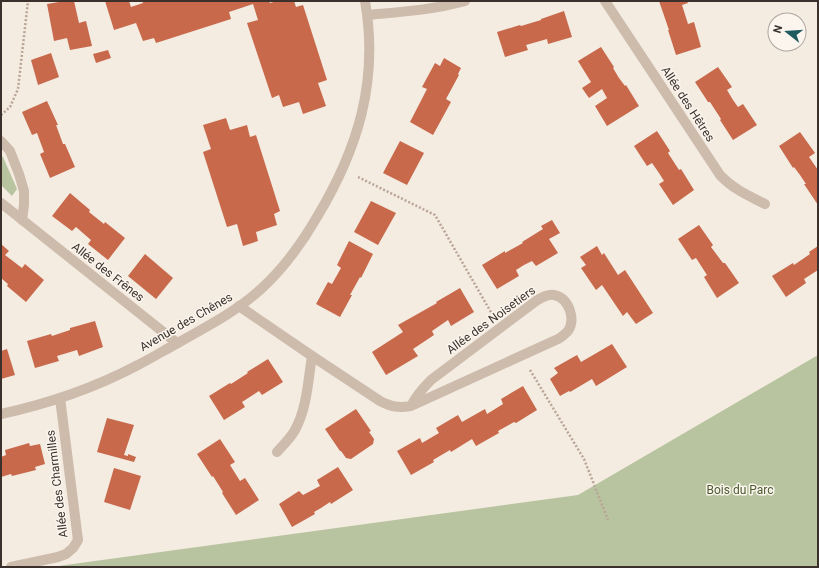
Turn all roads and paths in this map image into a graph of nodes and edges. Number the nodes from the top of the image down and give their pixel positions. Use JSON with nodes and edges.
{"nodes":[{"id":1,"x":28,"y":1,"type":"edge"},
{"id":2,"x":365,"y":1,"type":"edge"},
{"id":3,"x":465,"y":1,"type":"edge"},
{"id":4,"x":605,"y":1,"type":"edge"},
{"id":5,"x":368,"y":15,"type":"junction"},
{"id":6,"x":1,"y":115,"type":"edge"},
{"id":7,"x":1,"y":141,"type":"edge"},
{"id":8,"x":343,"y":169,"type":"junction"},
{"id":9,"x":1,"y":203,"type":"edge"},
{"id":10,"x":765,"y":204,"type":"dead end"},
{"id":11,"x":22,"y":220,"type":"junction"},
{"id":12,"x":239,"y":306,"type":"junction"},
{"id":13,"x":500,"y":328,"type":"junction"},
{"id":14,"x":177,"y":343,"type":"junction"},
{"id":15,"x":312,"y":356,"type":"junction"},
{"id":16,"x":522,"y":356,"type":"junction"},
{"id":17,"x":60,"y":398,"type":"junction"},
{"id":18,"x":411,"y":406,"type":"junction"},
{"id":19,"x":1,"y":414,"type":"edge"},
{"id":20,"x":277,"y":452,"type":"dead end"},
{"id":21,"x":608,"y":520,"type":"dead end"},
{"id":22,"x":11,"y":567,"type":"edge"}],
"edges":[{"from":1,"to":6,"type":"path"},
{"from":2,"to":5,"type":"street","name":"Avenue des Chênes"},
{"from":3,"to":5,"type":"street"},
{"from":4,"to":10,"type":"street","name":"Allée des Hêtres"},
{"from":5,"to":8,"type":"street","name":"Avenue des Chênes"},
{"from":7,"to":11,"type":"street"},
{"from":8,"to":12,"type":"street","name":"Avenue des Chênes"},
{"from":8,"to":13,"type":"path"},
{"from":9,"to":11,"type":"street","name":"Allée des Frênes"},
{"from":11,"to":14,"type":"street","name":"Allée des Frênes"},
{"from":12,"to":14,"type":"street","name":"Avenue des Chênes"},
{"from":12,"to":15,"type":"street","name":"Allée des Noisetiers"},
{"from":13,"to":16,"type":"street","name":"Allée des Noisetiers"},
{"from":13,"to":18,"type":"street","name":"Allée des Noisetiers"},
{"from":14,"to":17,"type":"street","name":"Avenue des Chênes"},
{"from":15,"to":18,"type":"street","name":"Allée des Noisetiers"},
{"from":15,"to":20,"type":"street"},
{"from":16,"to":18,"type":"street","name":"Allée des Noisetiers"},
{"from":16,"to":21,"type":"path"},
{"from":17,"to":19,"type":"street","name":"Avenue des Chênes"},
{"from":17,"to":22,"type":"street","name":"Allée des Charmilles"}]}
